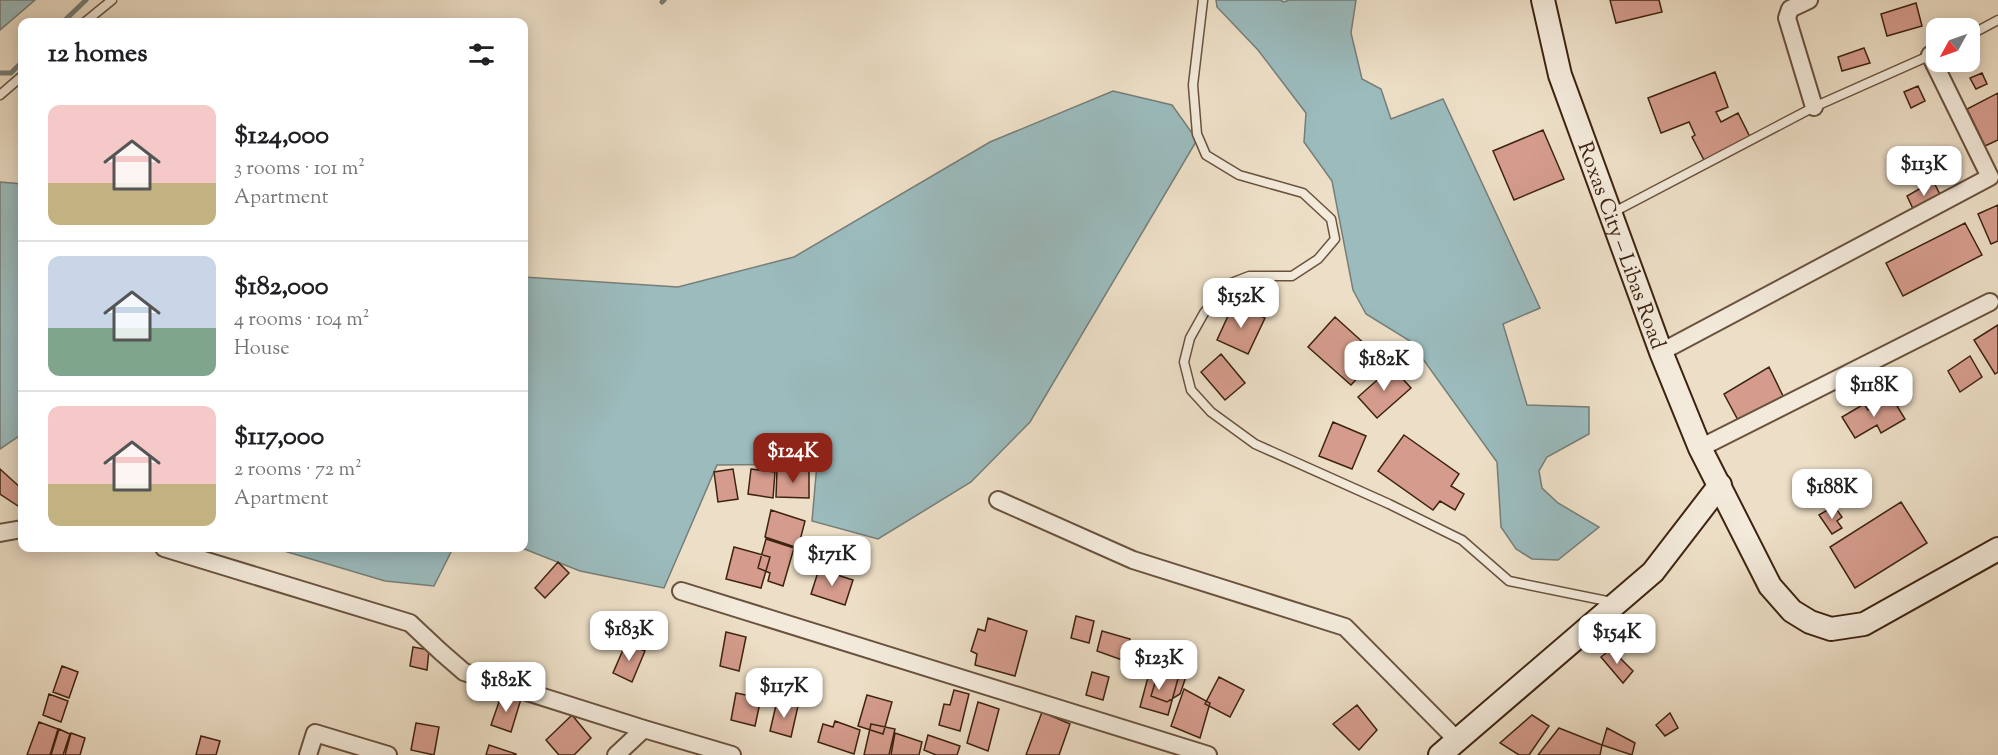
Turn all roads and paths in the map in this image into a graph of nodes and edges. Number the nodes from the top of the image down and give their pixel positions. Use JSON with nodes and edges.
{"nodes":[{"id":1,"x":112,"y":0,"type":"edge"},
{"id":2,"x":1203,"y":0,"type":"edge"},
{"id":3,"x":1543,"y":0,"type":"edge"},
{"id":4,"x":1809,"y":0,"type":"edge"},
{"id":5,"x":90,"y":18,"type":"edge"},
{"id":6,"x":1998,"y":20,"type":"edge"},
{"id":7,"x":1980,"y":29,"type":"edge"},
{"id":8,"x":1926,"y":56,"type":"edge"},
{"id":9,"x":1942,"y":72,"type":"edge"},
{"id":10,"x":18,"y":79,"type":"edge"},
{"id":11,"x":0,"y":95,"type":"edge"},
{"id":12,"x":1814,"y":107,"type":"junction"},
{"id":13,"x":1611,"y":213,"type":"junction"},
{"id":14,"x":1990,"y":302,"type":"dead end"},
{"id":15,"x":1661,"y":352,"type":"junction"},
{"id":16,"x":1700,"y":448,"type":"junction"},
{"id":17,"x":1720,"y":485,"type":"junction"},
{"id":18,"x":998,"y":500,"type":"dead end"},
{"id":19,"x":18,"y":530,"type":"edge"},
{"id":20,"x":0,"y":533,"type":"edge"},
{"id":21,"x":1998,"y":549,"type":"edge"},
{"id":22,"x":177,"y":552,"type":"edge"},
{"id":23,"x":681,"y":591,"type":"dead end"},
{"id":24,"x":1618,"y":603,"type":"junction"},
{"id":25,"x":644,"y":729,"type":"junction"},
{"id":26,"x":1449,"y":748,"type":"edge"},
{"id":27,"x":308,"y":755,"type":"edge"},
{"id":28,"x":388,"y":755,"type":"edge"},
{"id":29,"x":616,"y":755,"type":"edge"},
{"id":30,"x":732,"y":755,"type":"edge"},
{"id":31,"x":1208,"y":755,"type":"edge"}],
"edges":[{"from":1,"to":5,"type":"lane"},
{"from":2,"to":24,"type":"lane"},
{"from":3,"to":13,"type":"street","name":"Roxas City – Libas Road"},
{"from":4,"to":12,"type":"street"},
{"from":6,"to":7,"type":"lane"},
{"from":8,"to":12,"type":"lane"},
{"from":9,"to":15,"type":"street"},
{"from":10,"to":11,"type":"lane"},
{"from":12,"to":13,"type":"lane"},
{"from":13,"to":15,"type":"street","name":"Roxas City – Libas Road"},
{"from":14,"to":16,"type":"street"},
{"from":15,"to":16,"type":"street","name":"Roxas City – Libas Road"},
{"from":16,"to":17,"type":"street","name":"Roxas City – Libas Road"},
{"from":17,"to":21,"type":"street","name":"Roxas City – Libas Road"},
{"from":17,"to":24,"type":"street"},
{"from":18,"to":26,"type":"street"},
{"from":19,"to":20,"type":"street"},
{"from":22,"to":25,"type":"street"},
{"from":23,"to":31,"type":"street"},
{"from":24,"to":26,"type":"street"},
{"from":25,"to":29,"type":"street"},
{"from":25,"to":30,"type":"street"},
{"from":27,"to":28,"type":"street"}]}
